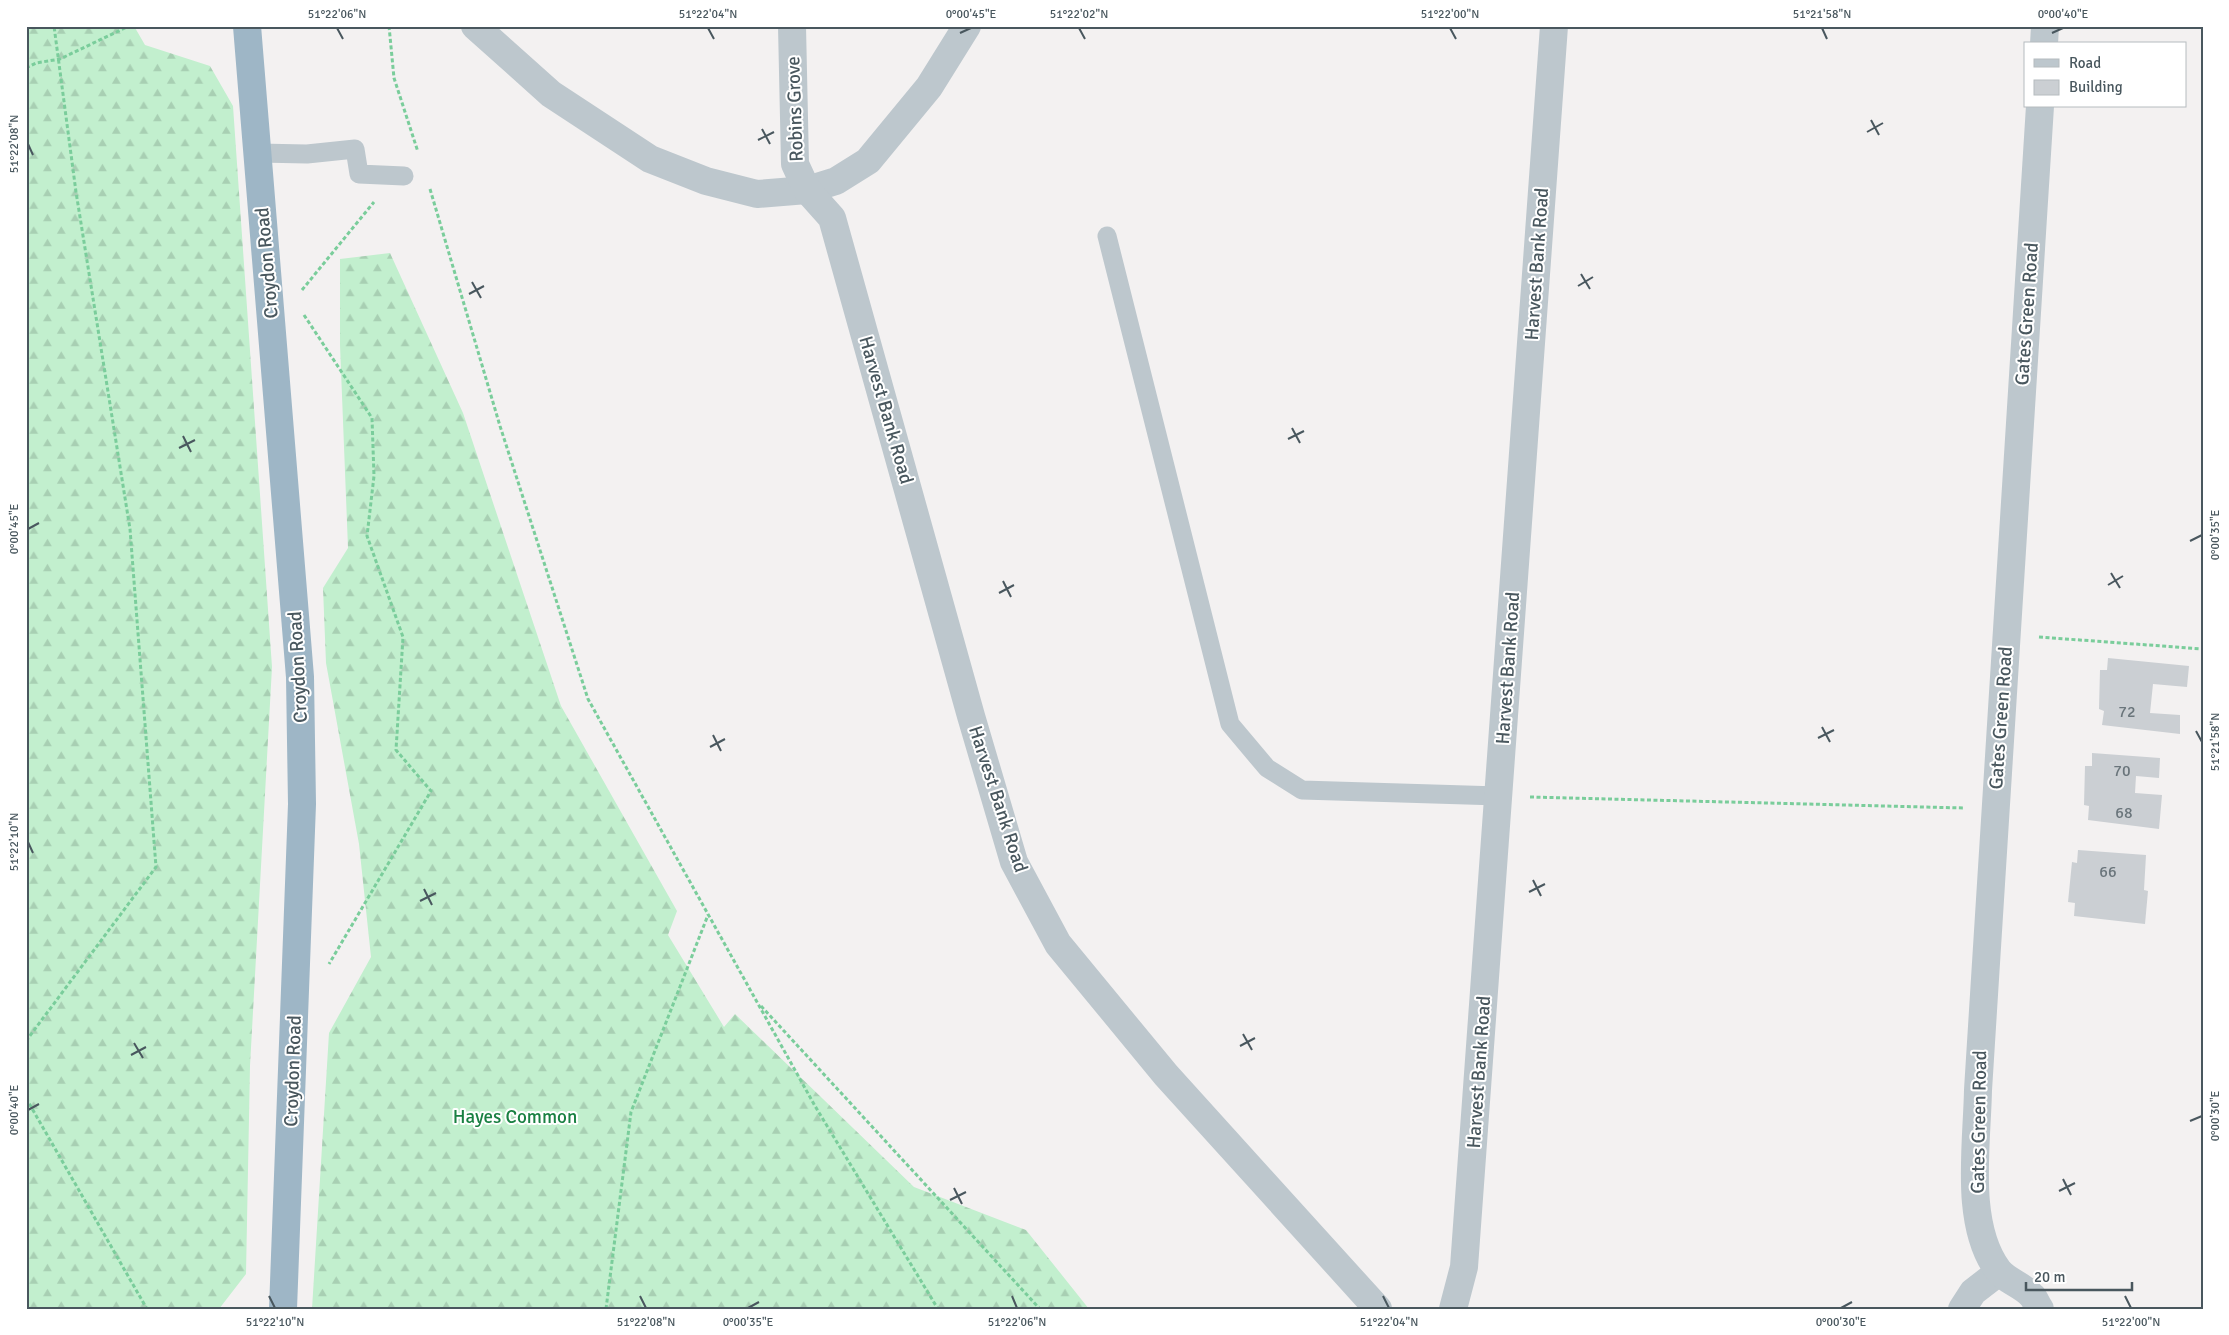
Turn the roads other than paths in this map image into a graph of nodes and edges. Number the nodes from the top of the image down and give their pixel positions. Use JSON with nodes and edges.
{"nodes":[{"id":1,"x":247,"y":26,"type":"edge"},
{"id":2,"x":475,"y":26,"type":"edge"},
{"id":3,"x":792,"y":26,"type":"edge"},
{"id":4,"x":967,"y":26,"type":"edge"},
{"id":5,"x":1554,"y":26,"type":"edge"},
{"id":6,"x":2045,"y":26,"type":"edge"},
{"id":7,"x":2044,"y":42,"type":"edge"},
{"id":8,"x":2040,"y":108,"type":"edge"},
{"id":9,"x":258,"y":153,"type":"junction"},
{"id":10,"x":400,"y":176,"type":"road end"},
{"id":11,"x":806,"y":190,"type":"junction"},
{"id":12,"x":1107,"y":236,"type":"dead end"},
{"id":13,"x":1499,"y":796,"type":"junction"},
{"id":14,"x":1999,"y":1272,"type":"junction"},
{"id":15,"x":283,"y":1309,"type":"edge"},
{"id":16,"x":1378,"y":1309,"type":"edge"},
{"id":17,"x":1453,"y":1309,"type":"edge"},
{"id":18,"x":1962,"y":1309,"type":"edge"},
{"id":19,"x":2040,"y":1309,"type":"edge"}],
"edges":[{"from":1,"to":9,"type":"highway","name":"Croydon Road"},
{"from":2,"to":11,"type":"street"},
{"from":3,"to":11,"type":"street","name":"Robins Grove"},
{"from":4,"to":11,"type":"street"},
{"from":5,"to":13,"type":"street","name":"Harvest Bank Road"},
{"from":6,"to":7,"type":"street"},
{"from":8,"to":14,"type":"street","name":"Gates Green Road"},
{"from":9,"to":10,"type":"lane"},
{"from":9,"to":15,"type":"highway","name":"Croydon Road"},
{"from":11,"to":16,"type":"street","name":"Harvest Bank Road"},
{"from":12,"to":13,"type":"lane"},
{"from":13,"to":17,"type":"street","name":"Harvest Bank Road"},
{"from":14,"to":18,"type":"street"},
{"from":14,"to":19,"type":"street"}]}
